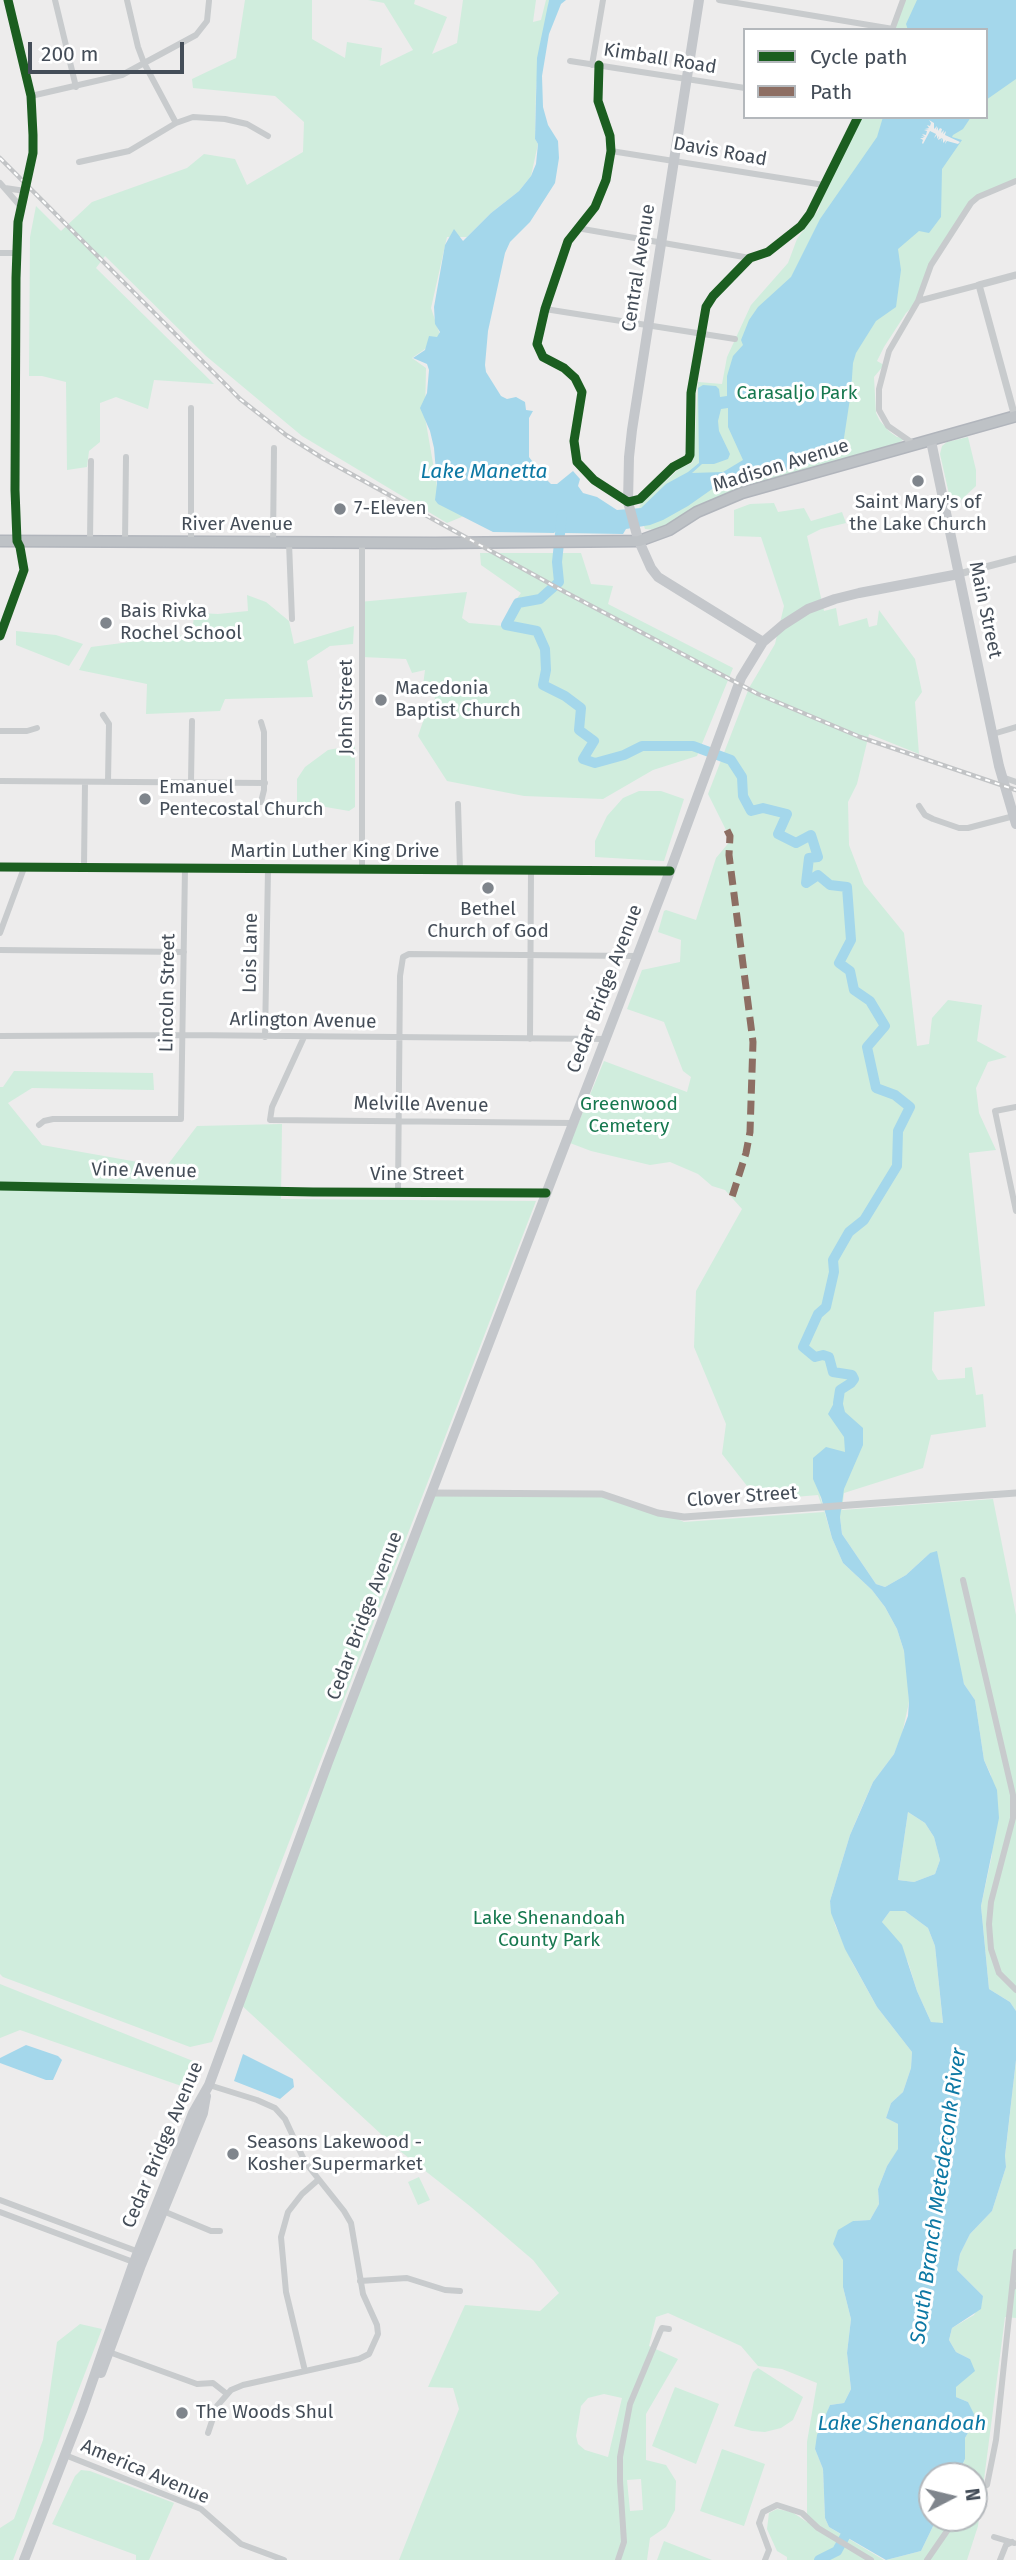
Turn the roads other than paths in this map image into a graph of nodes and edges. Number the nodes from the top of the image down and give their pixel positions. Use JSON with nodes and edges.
{"nodes":[{"id":1,"x":8,"y":0,"type":"edge"},
{"id":2,"x":55,"y":0,"type":"edge"},
{"id":3,"x":127,"y":0,"type":"edge"},
{"id":4,"x":603,"y":0,"type":"edge"},
{"id":5,"x":699,"y":0,"type":"edge"},
{"id":6,"x":719,"y":0,"type":"edge"},
{"id":7,"x":903,"y":0,"type":"edge"},
{"id":8,"x":209,"y":1,"type":"edge"},
{"id":9,"x":887,"y":28,"type":"edge"},
{"id":10,"x":893,"y":28,"type":"edge"},
{"id":11,"x":570,"y":61,"type":"dead end"},
{"id":12,"x":144,"y":63,"type":"junction"},
{"id":13,"x":596,"y":65,"type":"junction"},
{"id":14,"x":687,"y":78,"type":"junction"},
{"id":15,"x":76,"y":86,"type":"junction"},
{"id":16,"x":743,"y":88,"type":"edge"},
{"id":17,"x":31,"y":96,"type":"junction"},
{"id":18,"x":857,"y":119,"type":"edge"},
{"id":19,"x":176,"y":123,"type":"junction"},
{"id":20,"x":268,"y":136,"type":"dead end"},
{"id":21,"x":611,"y":151,"type":"junction"},
{"id":22,"x":673,"y":160,"type":"junction"},
{"id":23,"x":79,"y":162,"type":"dead end"},
{"id":24,"x":1016,"y":181,"type":"edge"},
{"id":25,"x":3,"y":185,"type":"edge"},
{"id":26,"x":824,"y":185,"type":"junction"},
{"id":27,"x":25,"y":191,"type":"junction"},
{"id":28,"x":21,"y":207,"type":"junction"},
{"id":29,"x":577,"y":228,"type":"junction"},
{"id":30,"x":660,"y":243,"type":"junction"},
{"id":31,"x":0,"y":253,"type":"edge"},
{"id":32,"x":17,"y":253,"type":"junction"},
{"id":33,"x":750,"y":258,"type":"junction"},
{"id":34,"x":1016,"y":275,"type":"edge"},
{"id":35,"x":979,"y":285,"type":"junction"},
{"id":36,"x":918,"y":301,"type":"junction"},
{"id":37,"x":545,"y":309,"type":"junction"},
{"id":38,"x":648,"y":327,"type":"junction"},
{"id":39,"x":701,"y":334,"type":"junction"},
{"id":40,"x":735,"y":339,"type":"dead end"},
{"id":41,"x":191,"y":408,"type":"dead end"},
{"id":42,"x":1016,"y":418,"type":"edge"},
{"id":43,"x":931,"y":441,"type":"junction"},
{"id":44,"x":916,"y":445,"type":"junction"},
{"id":45,"x":274,"y":448,"type":"dead end"},
{"id":46,"x":126,"y":457,"type":"dead end"},
{"id":47,"x":91,"y":460,"type":"dead end"},
{"id":48,"x":628,"y":503,"type":"junction"},
{"id":49,"x":639,"y":540,"type":"junction"},
{"id":50,"x":0,"y":541,"type":"edge"},
{"id":51,"x":17,"y":541,"type":"junction"},
{"id":52,"x":90,"y":541,"type":"junction"},
{"id":53,"x":125,"y":542,"type":"junction"},
{"id":54,"x":191,"y":542,"type":"junction"},
{"id":55,"x":273,"y":543,"type":"junction"},
{"id":56,"x":289,"y":543,"type":"junction"},
{"id":57,"x":362,"y":543,"type":"junction"},
{"id":58,"x":474,"y":543,"type":"joint"},
{"id":59,"x":1016,"y":559,"type":"edge"},
{"id":60,"x":959,"y":574,"type":"junction"},
{"id":61,"x":292,"y":619,"type":"dead end"},
{"id":62,"x":0,"y":636,"type":"edge"},
{"id":63,"x":763,"y":642,"type":"junction"},
{"id":64,"x":103,"y":715,"type":"dead end"},
{"id":65,"x":192,"y":721,"type":"dead end"},
{"id":66,"x":261,"y":722,"type":"dead end"},
{"id":67,"x":1016,"y":727,"type":"edge"},
{"id":68,"x":37,"y":728,"type":"dead end"},
{"id":69,"x":0,"y":731,"type":"edge"},
{"id":70,"x":993,"y":734,"type":"junction"},
{"id":71,"x":0,"y":781,"type":"edge"},
{"id":72,"x":1003,"y":781,"type":"junction"},
{"id":73,"x":85,"y":782,"type":"junction"},
{"id":74,"x":108,"y":782,"type":"junction"},
{"id":75,"x":191,"y":782,"type":"junction"},
{"id":76,"x":1016,"y":782,"type":"edge"},
{"id":77,"x":265,"y":783,"type":"junction"},
{"id":78,"x":261,"y":802,"type":"dead end"},
{"id":79,"x":458,"y":804,"type":"dead end"},
{"id":80,"x":919,"y":806,"type":"dead end"},
{"id":81,"x":1015,"y":820,"type":"edge"},
{"id":82,"x":0,"y":867,"type":"edge"},
{"id":83,"x":24,"y":867,"type":"junction"},
{"id":84,"x":84,"y":867,"type":"junction"},
{"id":85,"x":185,"y":867,"type":"junction"},
{"id":86,"x":268,"y":870,"type":"junction"},
{"id":87,"x":362,"y":870,"type":"junction"},
{"id":88,"x":460,"y":870,"type":"junction"},
{"id":89,"x":531,"y":871,"type":"junction"},
{"id":90,"x":670,"y":871,"type":"junction"},
{"id":91,"x":0,"y":933,"type":"edge"},
{"id":92,"x":0,"y":950,"type":"edge"},
{"id":93,"x":184,"y":952,"type":"junction"},
{"id":94,"x":530,"y":956,"type":"junction"},
{"id":95,"x":636,"y":956,"type":"junction"},
{"id":96,"x":183,"y":1035,"type":"junction"},
{"id":97,"x":0,"y":1036,"type":"edge"},
{"id":98,"x":265,"y":1037,"type":"junction"},
{"id":99,"x":304,"y":1037,"type":"junction"},
{"id":100,"x":400,"y":1038,"type":"junction"},
{"id":101,"x":530,"y":1039,"type":"junction"},
{"id":102,"x":605,"y":1039,"type":"junction"},
{"id":103,"x":1016,"y":1107,"type":"edge"},
{"id":104,"x":398,"y":1121,"type":"junction"},
{"id":105,"x":573,"y":1123,"type":"junction"},
{"id":106,"x":39,"y":1125,"type":"dead end"},
{"id":107,"x":0,"y":1186,"type":"edge"},
{"id":108,"x":287,"y":1192,"type":"joint"},
{"id":109,"x":398,"y":1193,"type":"junction"},
{"id":110,"x":546,"y":1194,"type":"junction"},
{"id":111,"x":1016,"y":1211,"type":"edge"},
{"id":112,"x":431,"y":1493,"type":"junction"},
{"id":113,"x":1016,"y":1493,"type":"edge"},
{"id":114,"x":963,"y":1580,"type":"dead end"},
{"id":115,"x":1016,"y":1990,"type":"edge"},
{"id":116,"x":209,"y":2085,"type":"junction"},
{"id":117,"x":318,"y":2180,"type":"junction"},
{"id":118,"x":0,"y":2200,"type":"edge"},
{"id":119,"x":163,"y":2211,"type":"junction"},
{"id":120,"x":0,"y":2212,"type":"edge"},
{"id":121,"x":220,"y":2231,"type":"dead end"},
{"id":122,"x":1016,"y":2252,"type":"edge"},
{"id":123,"x":142,"y":2253,"type":"junction"},
{"id":124,"x":137,"y":2263,"type":"junction"},
{"id":125,"x":360,"y":2281,"type":"junction"},
{"id":126,"x":1014,"y":2287,"type":"edge"},
{"id":127,"x":460,"y":2291,"type":"dead end"},
{"id":128,"x":669,"y":2329,"type":"dead end"},
{"id":129,"x":109,"y":2352,"type":"junction"},
{"id":130,"x":304,"y":2371,"type":"junction"},
{"id":131,"x":227,"y":2394,"type":"junction"},
{"id":132,"x":82,"y":2411,"type":"junction"},
{"id":133,"x":208,"y":2432,"type":"dead end"},
{"id":134,"x":65,"y":2455,"type":"junction"},
{"id":135,"x":988,"y":2480,"type":"edge"},
{"id":136,"x":946,"y":2532,"type":"edge"},
{"id":137,"x":994,"y":2537,"type":"dead end"},
{"id":138,"x":1014,"y":2543,"type":"edge"},
{"id":139,"x":24,"y":2560,"type":"edge"},
{"id":140,"x":284,"y":2560,"type":"edge"},
{"id":141,"x":618,"y":2560,"type":"edge"},
{"id":142,"x":765,"y":2560,"type":"edge"},
{"id":143,"x":871,"y":2560,"type":"edge"},
{"id":144,"x":927,"y":2560,"type":"edge"},
{"id":145,"x":1000,"y":2560,"type":"edge"}],
"edges":[{"from":1,"to":17,"type":"street"},
{"from":2,"to":15,"type":"street"},
{"from":3,"to":12,"type":"street"},
{"from":4,"to":13,"type":"street"},
{"from":5,"to":14,"type":"main road","name":"Central Avenue"},
{"from":6,"to":9,"type":"street"},
{"from":7,"to":10,"type":"street"},
{"from":8,"to":12,"type":"street"},
{"from":11,"to":13,"type":"street","name":"Kimball Road"},
{"from":12,"to":15,"type":"street"},
{"from":12,"to":19,"type":"street"},
{"from":13,"to":14,"type":"street","name":"Kimball Road"},
{"from":13,"to":21,"type":"street"},
{"from":14,"to":16,"type":"street","name":"Kimball Road"},
{"from":14,"to":22,"type":"main road","name":"Central Avenue"},
{"from":15,"to":17,"type":"street"},
{"from":17,"to":27,"type":"street"},
{"from":18,"to":26,"type":"street"},
{"from":19,"to":20,"type":"street"},
{"from":19,"to":23,"type":"street"},
{"from":21,"to":22,"type":"street","name":"Davis Road"},
{"from":21,"to":29,"type":"street"},
{"from":22,"to":26,"type":"street","name":"Davis Road"},
{"from":22,"to":30,"type":"main road","name":"Central Avenue"},
{"from":24,"to":36,"type":"street"},
{"from":25,"to":27,"type":"street"},
{"from":25,"to":28,"type":"street"},
{"from":26,"to":33,"type":"street"},
{"from":27,"to":28,"type":"street"},
{"from":28,"to":32,"type":"street"},
{"from":29,"to":30,"type":"street"},
{"from":29,"to":37,"type":"street"},
{"from":30,"to":33,"type":"street"},
{"from":30,"to":38,"type":"main road","name":"Central Avenue"},
{"from":31,"to":32,"type":"street"},
{"from":32,"to":51,"type":"street"},
{"from":33,"to":39,"type":"street"},
{"from":34,"to":35,"type":"street"},
{"from":35,"to":36,"type":"street"},
{"from":35,"to":42,"type":"street"},
{"from":36,"to":44,"type":"street"},
{"from":37,"to":38,"type":"street"},
{"from":37,"to":48,"type":"street"},
{"from":38,"to":39,"type":"street"},
{"from":38,"to":48,"type":"main road","name":"Central Avenue"},
{"from":39,"to":40,"type":"street"},
{"from":39,"to":48,"type":"street"},
{"from":41,"to":54,"type":"street"},
{"from":42,"to":43,"type":"highway","name":"Madison Avenue"},
{"from":43,"to":44,"type":"highway","name":"Madison Avenue"},
{"from":43,"to":60,"type":"main road","name":"Main Street"},
{"from":44,"to":49,"type":"highway","name":"Madison Avenue"},
{"from":45,"to":55,"type":"street"},
{"from":46,"to":53,"type":"street"},
{"from":47,"to":52,"type":"street"},
{"from":48,"to":49,"type":"main road","name":"Central Avenue"},
{"from":49,"to":58,"type":"highway","name":"Madison Avenue"},
{"from":49,"to":63,"type":"main road","name":"Central Avenue"},
{"from":50,"to":51,"type":"highway","name":"River Avenue"},
{"from":51,"to":52,"type":"highway","name":"River Avenue"},
{"from":51,"to":62,"type":"street"},
{"from":52,"to":53,"type":"highway","name":"River Avenue"},
{"from":53,"to":54,"type":"highway","name":"River Avenue"},
{"from":54,"to":55,"type":"highway","name":"River Avenue"},
{"from":55,"to":56,"type":"highway","name":"River Avenue"},
{"from":56,"to":57,"type":"highway","name":"River Avenue"},
{"from":56,"to":61,"type":"street"},
{"from":57,"to":58,"type":"highway","name":"River Avenue"},
{"from":57,"to":87,"type":"street","name":"John Street"},
{"from":59,"to":60,"type":"street"},
{"from":60,"to":63,"type":"main road","name":"Cedar Bridge Avenue"},
{"from":60,"to":70,"type":"main road","name":"Main Street"},
{"from":63,"to":90,"type":"main road","name":"Cedar Bridge Avenue"},
{"from":64,"to":74,"type":"street"},
{"from":65,"to":75,"type":"street"},
{"from":66,"to":77,"type":"street"},
{"from":67,"to":70,"type":"street"},
{"from":68,"to":69,"type":"street"},
{"from":70,"to":72,"type":"main road","name":"Main Street"},
{"from":71,"to":73,"type":"street"},
{"from":72,"to":76,"type":"street"},
{"from":72,"to":81,"type":"main road","name":"Main Street"},
{"from":73,"to":74,"type":"street"},
{"from":73,"to":84,"type":"street"},
{"from":74,"to":75,"type":"street"},
{"from":75,"to":77,"type":"street"},
{"from":77,"to":78,"type":"street"},
{"from":79,"to":88,"type":"street"},
{"from":80,"to":81,"type":"street"},
{"from":82,"to":83,"type":"street","name":"Martin Luther King Drive"},
{"from":83,"to":84,"type":"street","name":"Martin Luther King Drive"},
{"from":83,"to":91,"type":"street"},
{"from":84,"to":85,"type":"street","name":"Martin Luther King Drive"},
{"from":85,"to":86,"type":"street","name":"Martin Luther King Drive"},
{"from":85,"to":93,"type":"street","name":"Lincoln Street"},
{"from":86,"to":87,"type":"street","name":"Martin Luther King Drive"},
{"from":86,"to":98,"type":"street","name":"Lois Lane"},
{"from":87,"to":88,"type":"street","name":"Martin Luther King Drive"},
{"from":88,"to":89,"type":"street","name":"Martin Luther King Drive"},
{"from":89,"to":90,"type":"street","name":"Martin Luther King Drive"},
{"from":89,"to":94,"type":"street"},
{"from":90,"to":95,"type":"main road","name":"Cedar Bridge Avenue"},
{"from":92,"to":93,"type":"street"},
{"from":93,"to":96,"type":"street","name":"Lincoln Street"},
{"from":94,"to":95,"type":"street"},
{"from":94,"to":100,"type":"street"},
{"from":94,"to":101,"type":"street"},
{"from":95,"to":102,"type":"main road","name":"Cedar Bridge Avenue"},
{"from":96,"to":97,"type":"street","name":"Arlington Avenue"},
{"from":96,"to":98,"type":"street","name":"Arlington Avenue"},
{"from":96,"to":106,"type":"street","name":"Lincoln Street"},
{"from":98,"to":99,"type":"street","name":"Arlington Avenue"},
{"from":99,"to":100,"type":"street","name":"Arlington Avenue"},
{"from":99,"to":104,"type":"street","name":"Melville Avenue"},
{"from":100,"to":101,"type":"street","name":"Arlington Avenue"},
{"from":100,"to":104,"type":"street"},
{"from":101,"to":102,"type":"street","name":"Arlington Avenue"},
{"from":102,"to":105,"type":"main road","name":"Cedar Bridge Avenue"},
{"from":103,"to":111,"type":"street"},
{"from":104,"to":105,"type":"street","name":"Melville Avenue"},
{"from":104,"to":109,"type":"street"},
{"from":105,"to":110,"type":"main road","name":"Cedar Bridge Avenue"},
{"from":107,"to":108,"type":"street","name":"Vine Avenue"},
{"from":108,"to":109,"type":"street","name":"Vine Street"},
{"from":109,"to":110,"type":"street","name":"Vine Street"},
{"from":110,"to":112,"type":"main road","name":"Cedar Bridge Avenue"},
{"from":112,"to":113,"type":"street","name":"Clover Street"},
{"from":112,"to":116,"type":"main road","name":"Cedar Bridge Avenue"},
{"from":114,"to":115,"type":"street"},
{"from":116,"to":117,"type":"street"},
{"from":116,"to":119,"type":"main road"},
{"from":116,"to":123,"type":"main road","name":"Cedar Bridge Avenue"},
{"from":117,"to":125,"type":"street"},
{"from":117,"to":130,"type":"street"},
{"from":118,"to":123,"type":"street"},
{"from":119,"to":121,"type":"street"},
{"from":119,"to":123,"type":"main road"},
{"from":120,"to":124,"type":"street"},
{"from":122,"to":126,"type":"street"},
{"from":123,"to":124,"type":"main road"},
{"from":124,"to":129,"type":"main road"},
{"from":124,"to":132,"type":"main road"},
{"from":125,"to":127,"type":"street"},
{"from":125,"to":130,"type":"street"},
{"from":126,"to":135,"type":"street"},
{"from":128,"to":141,"type":"street"},
{"from":129,"to":131,"type":"street"},
{"from":129,"to":132,"type":"main road"},
{"from":130,"to":131,"type":"street"},
{"from":131,"to":133,"type":"street"},
{"from":132,"to":134,"type":"main road"},
{"from":134,"to":139,"type":"main road"},
{"from":134,"to":140,"type":"street","name":"America Avenue"},
{"from":136,"to":144,"type":"street"},
{"from":137,"to":138,"type":"street"},
{"from":138,"to":145,"type":"street"},
{"from":142,"to":143,"type":"street"}]}
